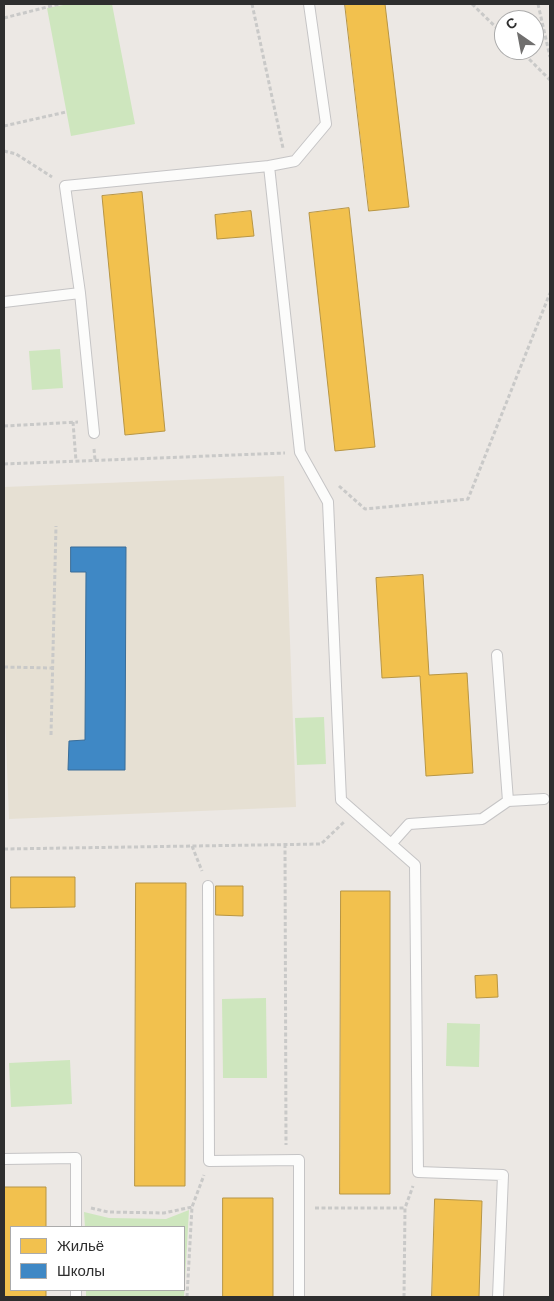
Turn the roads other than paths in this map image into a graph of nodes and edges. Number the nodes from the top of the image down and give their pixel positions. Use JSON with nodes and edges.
{"nodes":[{"id":1,"x":310,"y":4,"type":"edge"},
{"id":2,"x":269,"y":166,"type":"junction"},
{"id":3,"x":80,"y":293,"type":"junction"},
{"id":4,"x":4,"y":302,"type":"edge"},
{"id":5,"x":94,"y":434,"type":"dead end"},
{"id":6,"x":497,"y":655,"type":"dead end"},
{"id":7,"x":544,"y":799,"type":"dead end"},
{"id":8,"x":508,"y":801,"type":"junction"},
{"id":9,"x":392,"y":843,"type":"junction"},
{"id":10,"x":208,"y":886,"type":"dead end"},
{"id":11,"x":4,"y":1159,"type":"edge"},
{"id":12,"x":76,"y":1226,"type":"edge"},
{"id":13,"x":299,"y":1297,"type":"edge"},
{"id":14,"x":498,"y":1297,"type":"edge"}],
"edges":[{"from":1,"to":2,"type":"lane"},
{"from":2,"to":3,"type":"lane"},
{"from":2,"to":9,"type":"lane"},
{"from":3,"to":4,"type":"lane"},
{"from":3,"to":5,"type":"lane"},
{"from":6,"to":8,"type":"lane"},
{"from":7,"to":8,"type":"lane"},
{"from":8,"to":9,"type":"lane"},
{"from":9,"to":14,"type":"lane"},
{"from":10,"to":13,"type":"lane"},
{"from":11,"to":12,"type":"lane"}]}
